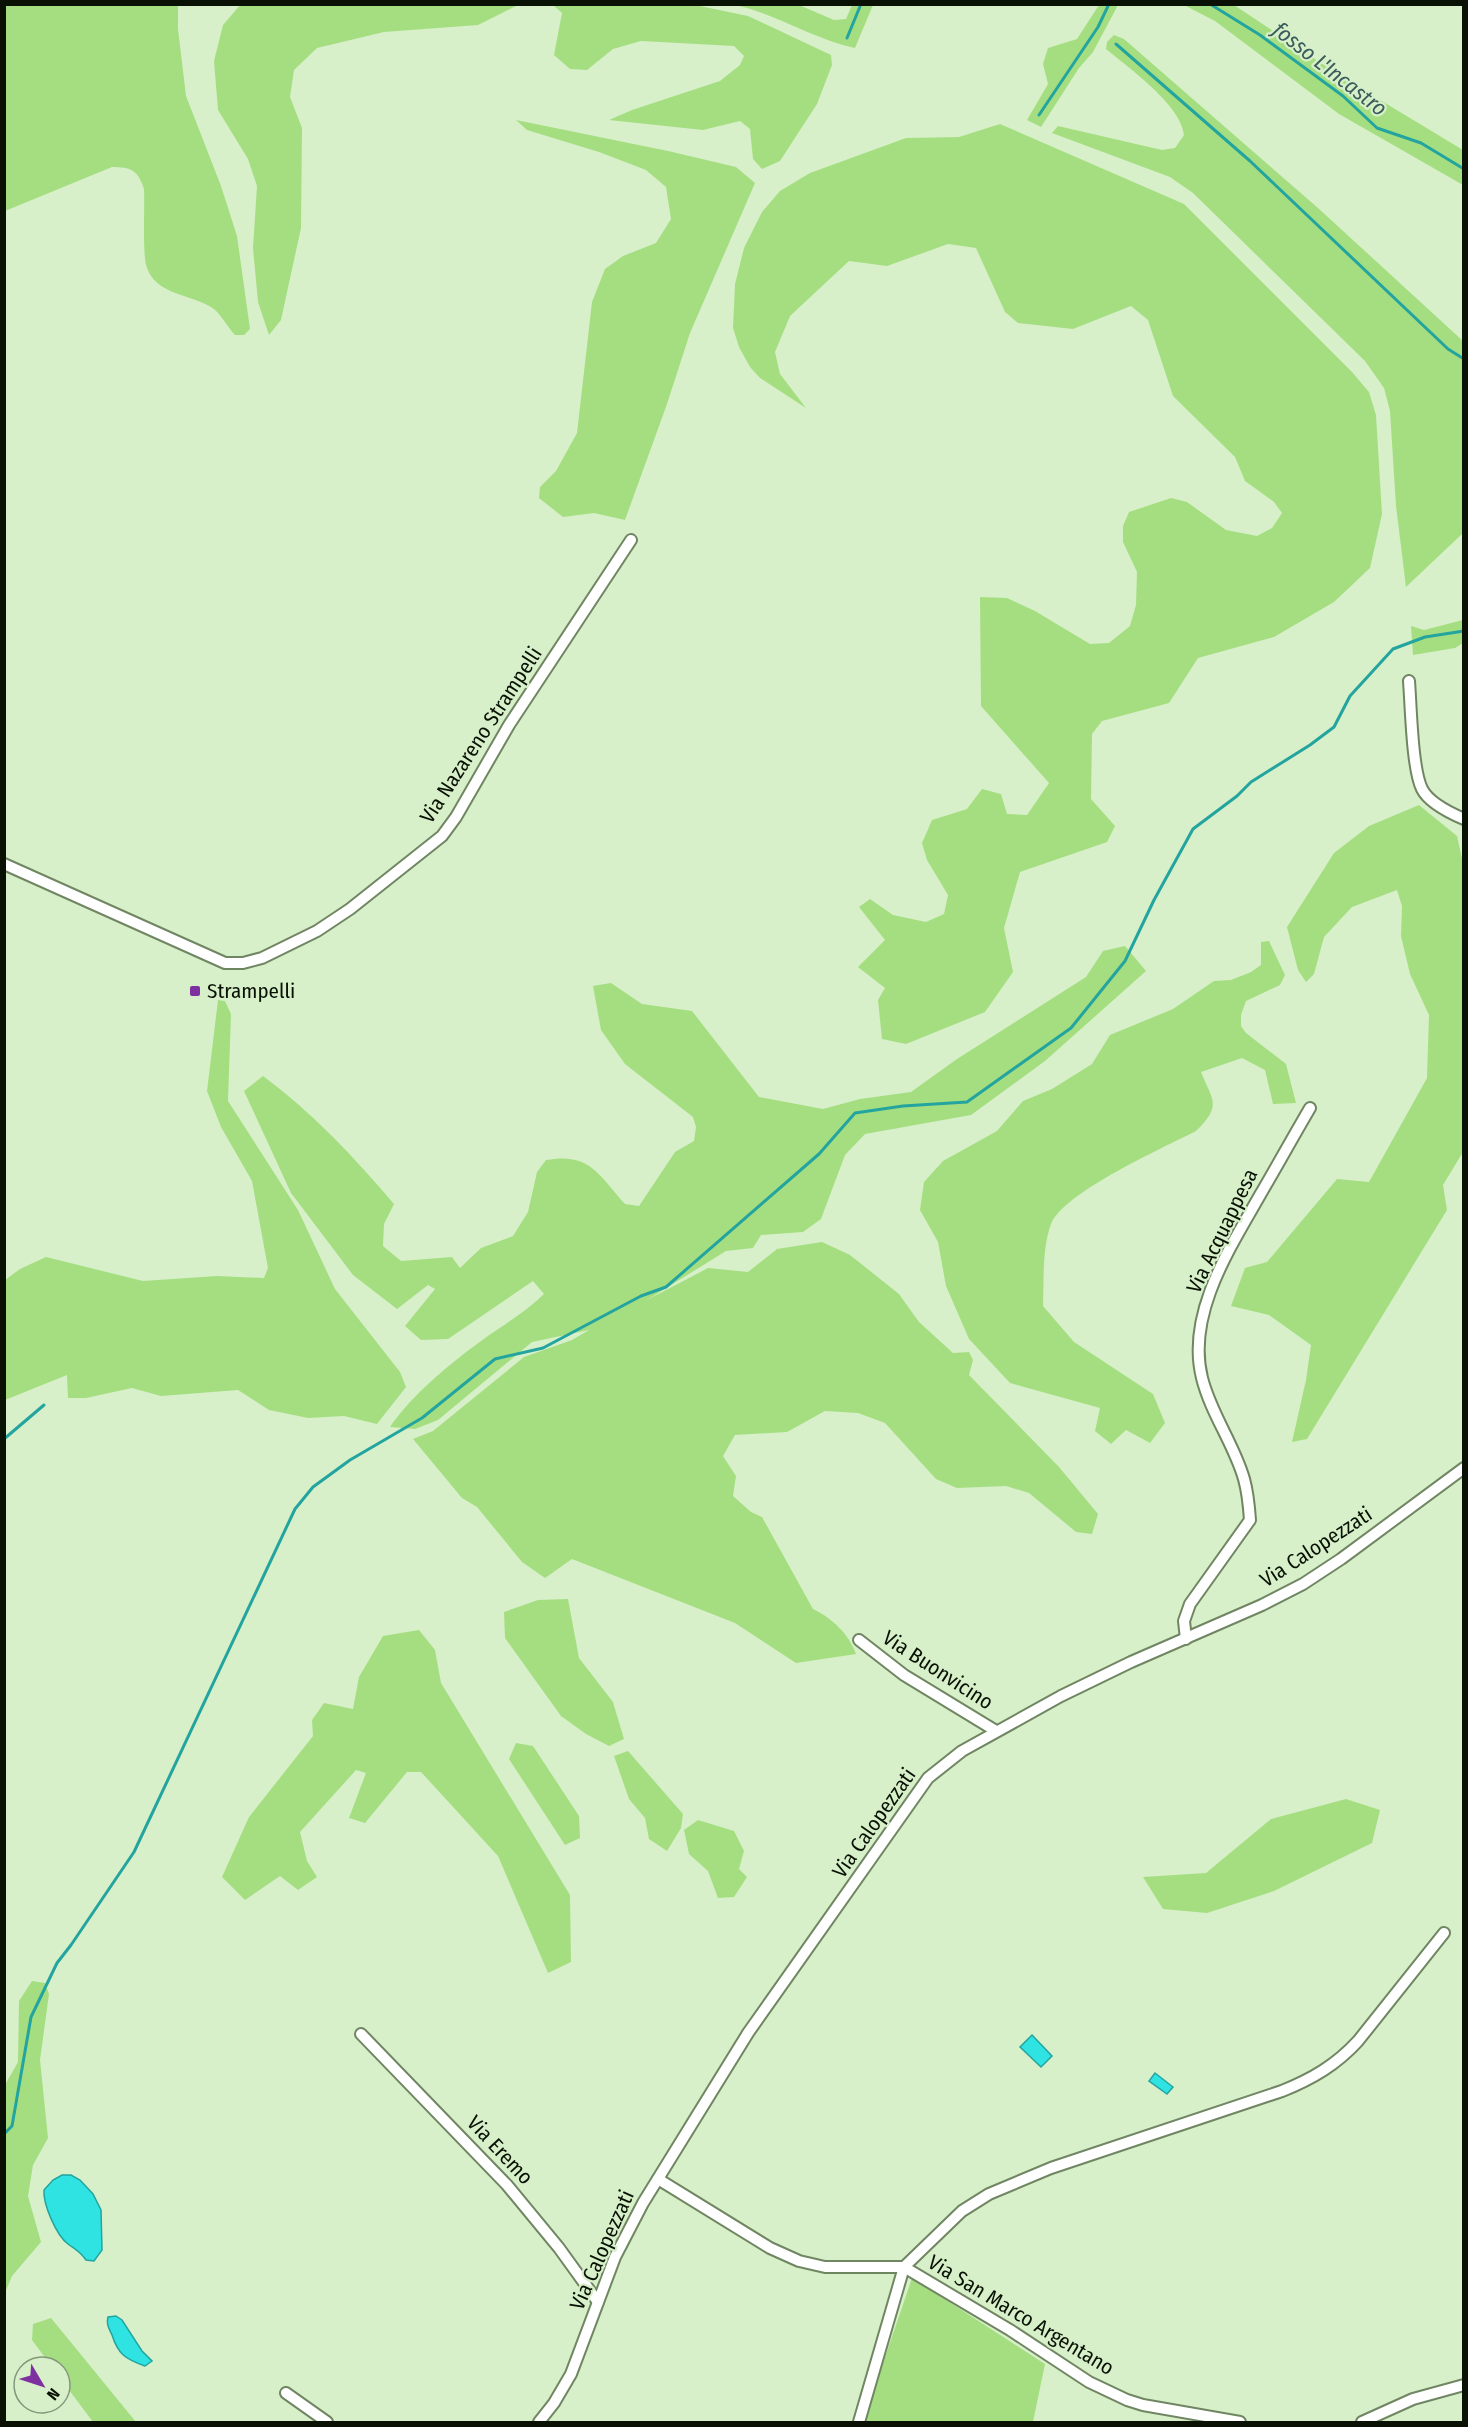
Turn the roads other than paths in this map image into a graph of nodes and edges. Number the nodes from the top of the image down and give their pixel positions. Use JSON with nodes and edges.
{"nodes":[{"id":1,"x":631,"y":540,"type":"dead end"},
{"id":2,"x":1409,"y":681,"type":"dead end"},
{"id":3,"x":1464,"y":819,"type":"edge"},
{"id":4,"x":4,"y":864,"type":"edge"},
{"id":5,"x":1310,"y":1108,"type":"dead end"},
{"id":6,"x":1464,"y":1468,"type":"edge"},
{"id":7,"x":1186,"y":1639,"type":"junction"},
{"id":8,"x":860,"y":1640,"type":"dead end"},
{"id":9,"x":996,"y":1731,"type":"junction"},
{"id":10,"x":1444,"y":1933,"type":"dead end"},
{"id":11,"x":362,"y":2034,"type":"dead end"},
{"id":12,"x":658,"y":2179,"type":"junction"},
{"id":13,"x":904,"y":2267,"type":"junction"},
{"id":14,"x":598,"y":2302,"type":"junction"},
{"id":15,"x":1464,"y":2385,"type":"edge"},
{"id":16,"x":286,"y":2393,"type":"dead end"},
{"id":17,"x":327,"y":2422,"type":"edge"},
{"id":18,"x":539,"y":2422,"type":"edge"},
{"id":19,"x":860,"y":2422,"type":"edge"},
{"id":20,"x":1240,"y":2422,"type":"edge"},
{"id":21,"x":1362,"y":2422,"type":"edge"}],
"edges":[{"from":1,"to":4,"type":"street","name":"Via Nazareno Strampelli"},
{"from":2,"to":3,"type":"street"},
{"from":5,"to":7,"type":"street","name":"Via Acquappesa"},
{"from":6,"to":7,"type":"street","name":"Via Calopezzati"},
{"from":7,"to":9,"type":"street","name":"Via Calopezzati"},
{"from":8,"to":9,"type":"street","name":"Via Buonvicino"},
{"from":9,"to":12,"type":"street","name":"Via Calopezzati"},
{"from":10,"to":13,"type":"street"},
{"from":11,"to":14,"type":"street","name":"Via Eremo"},
{"from":12,"to":13,"type":"street","name":"Via San Marco Argentano"},
{"from":12,"to":14,"type":"street","name":"Via Calopezzati"},
{"from":13,"to":19,"type":"street"},
{"from":13,"to":20,"type":"street","name":"Via San Marco Argentano"},
{"from":14,"to":18,"type":"street","name":"Via Calopezzati"},
{"from":15,"to":21,"type":"street"},
{"from":16,"to":17,"type":"street"}]}
